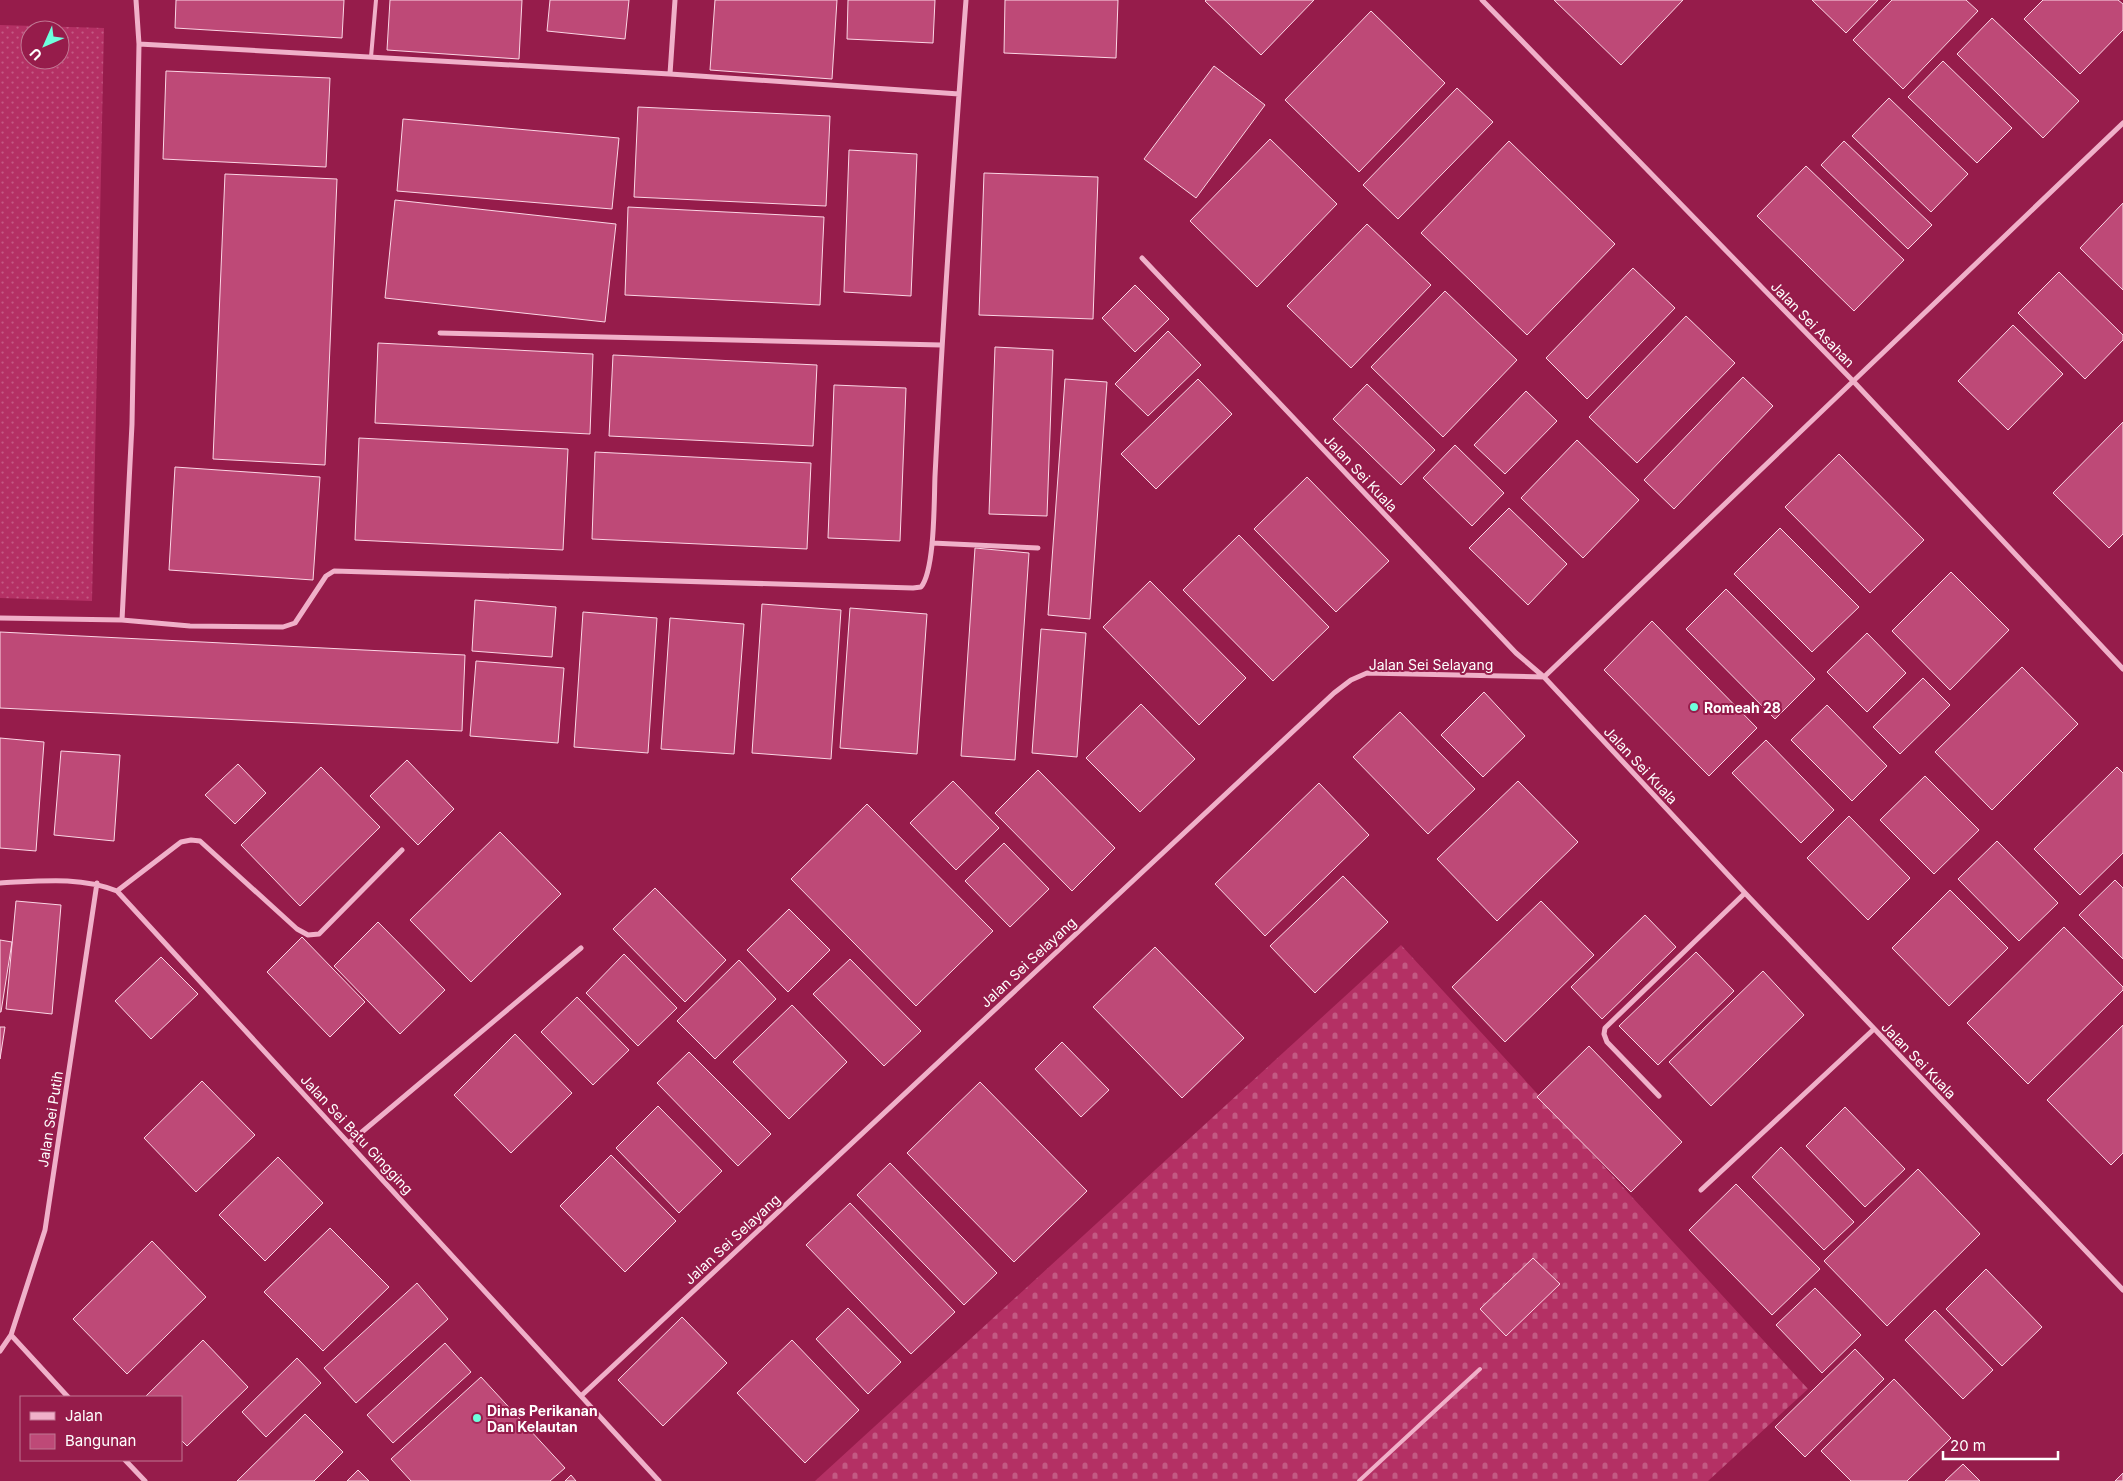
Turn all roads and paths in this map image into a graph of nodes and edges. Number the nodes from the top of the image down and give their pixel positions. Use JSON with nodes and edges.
{"nodes":[{"id":1,"x":136,"y":0,"type":"edge"},
{"id":2,"x":376,"y":0,"type":"edge"},
{"id":3,"x":676,"y":0,"type":"edge"},
{"id":4,"x":966,"y":0,"type":"edge"},
{"id":5,"x":1482,"y":0,"type":"edge"},
{"id":6,"x":139,"y":44,"type":"junction"},
{"id":7,"x":371,"y":57,"type":"junction"},
{"id":8,"x":670,"y":74,"type":"junction"},
{"id":9,"x":959,"y":94,"type":"junction"},
{"id":10,"x":2123,"y":123,"type":"edge"},
{"id":11,"x":1142,"y":258,"type":"dead end"},
{"id":12,"x":440,"y":333,"type":"dead end"},
{"id":13,"x":941,"y":345,"type":"junction"},
{"id":14,"x":1854,"y":382,"type":"junction"},
{"id":15,"x":932,"y":542,"type":"junction"},
{"id":16,"x":1038,"y":548,"type":"dead end"},
{"id":17,"x":0,"y":618,"type":"edge"},
{"id":18,"x":122,"y":620,"type":"junction"},
{"id":19,"x":2123,"y":668,"type":"edge"},
{"id":20,"x":1544,"y":677,"type":"junction"},
{"id":21,"x":402,"y":850,"type":"dead end"},
{"id":22,"x":0,"y":883,"type":"edge"},
{"id":23,"x":97,"y":883,"type":"junction"},
{"id":24,"x":118,"y":891,"type":"junction"},
{"id":25,"x":1745,"y":893,"type":"junction"},
{"id":26,"x":581,"y":948,"type":"dead end"},
{"id":27,"x":1874,"y":1029,"type":"junction"},
{"id":28,"x":1659,"y":1096,"type":"dead end"},
{"id":29,"x":350,"y":1142,"type":"junction"},
{"id":30,"x":1701,"y":1190,"type":"dead end"},
{"id":31,"x":2123,"y":1290,"type":"edge"},
{"id":32,"x":11,"y":1335,"type":"junction"},
{"id":33,"x":0,"y":1352,"type":"edge"},
{"id":34,"x":1480,"y":1369,"type":"dead end"},
{"id":35,"x":67,"y":1396,"type":"edge"},
{"id":36,"x":581,"y":1396,"type":"junction"},
{"id":37,"x":126,"y":1461,"type":"edge"},
{"id":38,"x":144,"y":1481,"type":"edge"},
{"id":39,"x":659,"y":1481,"type":"edge"},
{"id":40,"x":1359,"y":1481,"type":"edge"}],
"edges":[{"from":1,"to":6,"type":"street"},
{"from":2,"to":7,"type":"lane"},
{"from":3,"to":8,"type":"street"},
{"from":4,"to":9,"type":"street"},
{"from":5,"to":14,"type":"street","name":"Jalan Sei Asahan"},
{"from":6,"to":7,"type":"street"},
{"from":6,"to":18,"type":"street"},
{"from":7,"to":8,"type":"street"},
{"from":8,"to":9,"type":"street"},
{"from":9,"to":13,"type":"street"},
{"from":10,"to":14,"type":"street"},
{"from":11,"to":20,"type":"street","name":"Jalan Sei Kuala"},
{"from":12,"to":13,"type":"street"},
{"from":13,"to":15,"type":"street"},
{"from":14,"to":19,"type":"street","name":"Jalan Sei Asahan"},
{"from":14,"to":20,"type":"street"},
{"from":15,"to":16,"type":"street"},
{"from":15,"to":18,"type":"street"},
{"from":17,"to":18,"type":"street"},
{"from":20,"to":25,"type":"street","name":"Jalan Sei Kuala"},
{"from":20,"to":36,"type":"street","name":"Jalan Sei Selayang"},
{"from":21,"to":24,"type":"street"},
{"from":22,"to":23,"type":"street","name":"Jalan Sei Batu Gingging"},
{"from":23,"to":24,"type":"street","name":"Jalan Sei Batu Gingging"},
{"from":23,"to":32,"type":"street","name":"Jalan Sei Putih"},
{"from":24,"to":29,"type":"street","name":"Jalan Sei Batu Gingging"},
{"from":25,"to":27,"type":"street","name":"Jalan Sei Kuala"},
{"from":25,"to":28,"type":"street"},
{"from":26,"to":29,"type":"street"},
{"from":27,"to":30,"type":"street"},
{"from":27,"to":31,"type":"street","name":"Jalan Sei Kuala"},
{"from":29,"to":36,"type":"street","name":"Jalan Sei Batu Gingging"},
{"from":32,"to":33,"type":"street","name":"Jalan Sei Putih"},
{"from":32,"to":35,"type":"street"},
{"from":34,"to":40,"type":"lane"},
{"from":36,"to":39,"type":"street","name":"Jalan Sei Batu Gingging"},
{"from":37,"to":38,"type":"street"}]}
